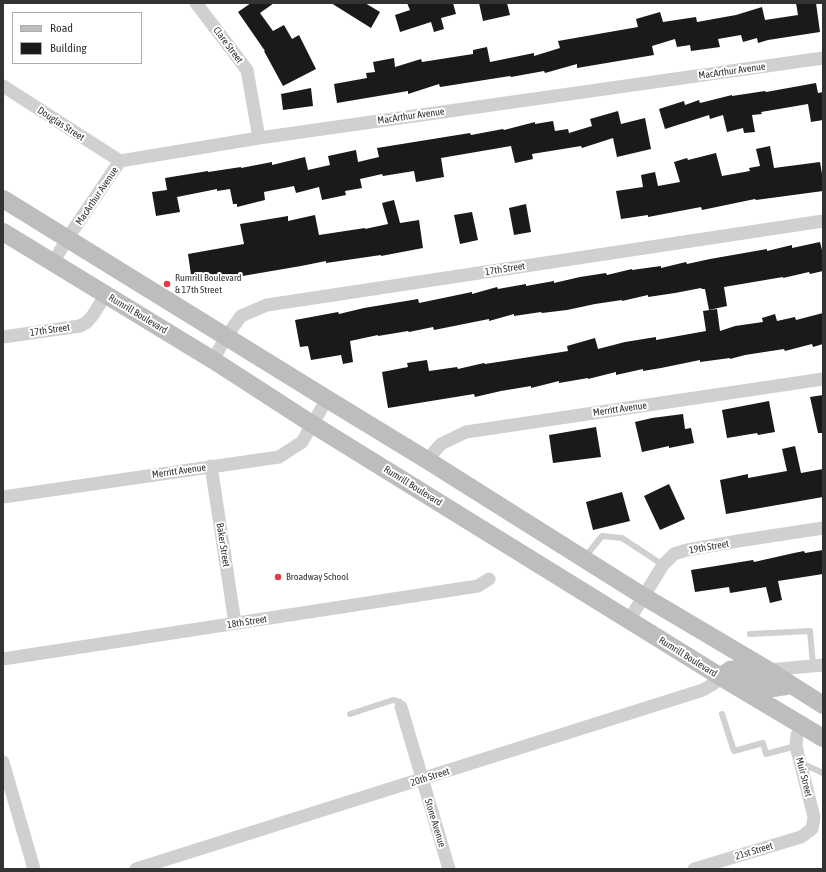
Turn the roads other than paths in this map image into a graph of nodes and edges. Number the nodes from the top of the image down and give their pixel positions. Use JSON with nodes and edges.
{"nodes":[{"id":1,"x":196,"y":3,"type":"edge"},
{"id":2,"x":823,"y":58,"type":"edge"},
{"id":3,"x":3,"y":86,"type":"edge"},
{"id":4,"x":259,"y":138,"type":"junction"},
{"id":5,"x":120,"y":162,"type":"junction"},
{"id":6,"x":3,"y":199,"type":"edge"},
{"id":7,"x":823,"y":221,"type":"edge"},
{"id":8,"x":3,"y":232,"type":"edge"},
{"id":9,"x":67,"y":239,"type":"junction"},
{"id":10,"x":53,"y":263,"type":"junction"},
{"id":11,"x":106,"y":294,"type":"junction"},
{"id":12,"x":3,"y":337,"type":"edge"},
{"id":13,"x":226,"y":337,"type":"junction"},
{"id":14,"x":213,"y":360,"type":"junction"},
{"id":15,"x":823,"y":379,"type":"edge"},
{"id":16,"x":326,"y":399,"type":"junction"},
{"id":17,"x":312,"y":424,"type":"junction"},
{"id":18,"x":427,"y":460,"type":"junction"},
{"id":19,"x":211,"y":466,"type":"junction"},
{"id":20,"x":3,"y":498,"type":"edge"},
{"id":21,"x":823,"y":528,"type":"edge"},
{"id":22,"x":584,"y":558,"type":"junction"},
{"id":23,"x":663,"y":565,"type":"junction"},
{"id":24,"x":489,"y":579,"type":"dead end"},
{"id":25,"x":643,"y":596,"type":"junction"},
{"id":26,"x":629,"y":620,"type":"junction"},
{"id":27,"x":235,"y":623,"type":"junction"},
{"id":28,"x":750,"y":634,"type":"dead end"},
{"id":29,"x":3,"y":659,"type":"edge"},
{"id":30,"x":818,"y":665,"type":"edge"},
{"id":31,"x":768,"y":670,"type":"junction"},
{"id":32,"x":721,"y":677,"type":"junction"},
{"id":33,"x":792,"y":686,"type":"junction"},
{"id":34,"x":823,"y":705,"type":"edge"},
{"id":35,"x":401,"y":707,"type":"joint"},
{"id":36,"x":350,"y":714,"type":"dead end"},
{"id":37,"x":722,"y":714,"type":"dead end"},
{"id":38,"x":802,"y":726,"type":"junction"},
{"id":39,"x":823,"y":738,"type":"edge"},
{"id":40,"x":796,"y":746,"type":"junction"},
{"id":41,"x":3,"y":762,"type":"edge"},
{"id":42,"x":801,"y":763,"type":"junction"},
{"id":43,"x":823,"y":773,"type":"edge"},
{"id":44,"x":422,"y":780,"type":"junction"},
{"id":45,"x":812,"y":829,"type":"joint"},
{"id":46,"x":34,"y":869,"type":"edge"},
{"id":47,"x":136,"y":869,"type":"edge"},
{"id":48,"x":449,"y":869,"type":"edge"},
{"id":49,"x":694,"y":869,"type":"edge"}],
"edges":[{"from":1,"to":4,"type":"street","name":"Clare Street"},
{"from":2,"to":4,"type":"street","name":"MacArthur Avenue"},
{"from":3,"to":5,"type":"street","name":"Douglas Street"},
{"from":4,"to":5,"type":"street","name":"MacArthur Avenue"},
{"from":5,"to":9,"type":"street","name":"MacArthur Avenue"},
{"from":6,"to":9,"type":"main road"},
{"from":7,"to":13,"type":"street","name":"17th Street"},
{"from":8,"to":10,"type":"main road","name":"Rumrill Boulevard"},
{"from":9,"to":10,"type":"street","name":"MacArthur Avenue"},
{"from":9,"to":13,"type":"main road"},
{"from":10,"to":11,"type":"main road","name":"Rumrill Boulevard"},
{"from":11,"to":12,"type":"street","name":"17th Street"},
{"from":11,"to":14,"type":"main road","name":"Rumrill Boulevard"},
{"from":13,"to":14,"type":"street","name":"17th Street"},
{"from":13,"to":16,"type":"main road"},
{"from":14,"to":17,"type":"main road","name":"Rumrill Boulevard"},
{"from":15,"to":18,"type":"street","name":"Merritt Avenue"},
{"from":16,"to":17,"type":"street","name":"Merritt Avenue"},
{"from":16,"to":18,"type":"main road"},
{"from":17,"to":19,"type":"street","name":"Merritt Avenue"},
{"from":17,"to":26,"type":"main road","name":"Rumrill Boulevard"},
{"from":18,"to":22,"type":"main road"},
{"from":19,"to":20,"type":"street","name":"Merritt Avenue"},
{"from":19,"to":27,"type":"street","name":"Baker Street"},
{"from":21,"to":23,"type":"street","name":"19th Street"},
{"from":22,"to":23,"type":"lane"},
{"from":22,"to":25,"type":"main road"},
{"from":23,"to":25,"type":"street","name":"19th Street"},
{"from":24,"to":27,"type":"street","name":"18th Street"},
{"from":25,"to":26,"type":"street","name":"19th Street"},
{"from":25,"to":31,"type":"main road"},
{"from":26,"to":32,"type":"main road","name":"Rumrill Boulevard"},
{"from":27,"to":29,"type":"street","name":"18th Street"},
{"from":28,"to":30,"type":"lane"},
{"from":30,"to":31,"type":"street"},
{"from":31,"to":33,"type":"main road"},
{"from":32,"to":33,"type":"main road"},
{"from":32,"to":38,"type":"main road","name":"Rumrill Boulevard"},
{"from":32,"to":44,"type":"street","name":"20th Street"},
{"from":33,"to":34,"type":"main road"},
{"from":35,"to":36,"type":"lane"},
{"from":35,"to":44,"type":"street","name":"Stone Avenue"},
{"from":37,"to":40,"type":"lane"},
{"from":38,"to":39,"type":"main road","name":"Rumrill Boulevard"},
{"from":38,"to":40,"type":"street","name":"Muir Street"},
{"from":40,"to":42,"type":"street","name":"Muir Street"},
{"from":41,"to":46,"type":"street"},
{"from":42,"to":43,"type":"lane"},
{"from":42,"to":45,"type":"street","name":"Muir Street"},
{"from":44,"to":47,"type":"street","name":"20th Street"},
{"from":44,"to":48,"type":"street","name":"Stone Avenue"},
{"from":45,"to":49,"type":"street","name":"21st Street"}]}
